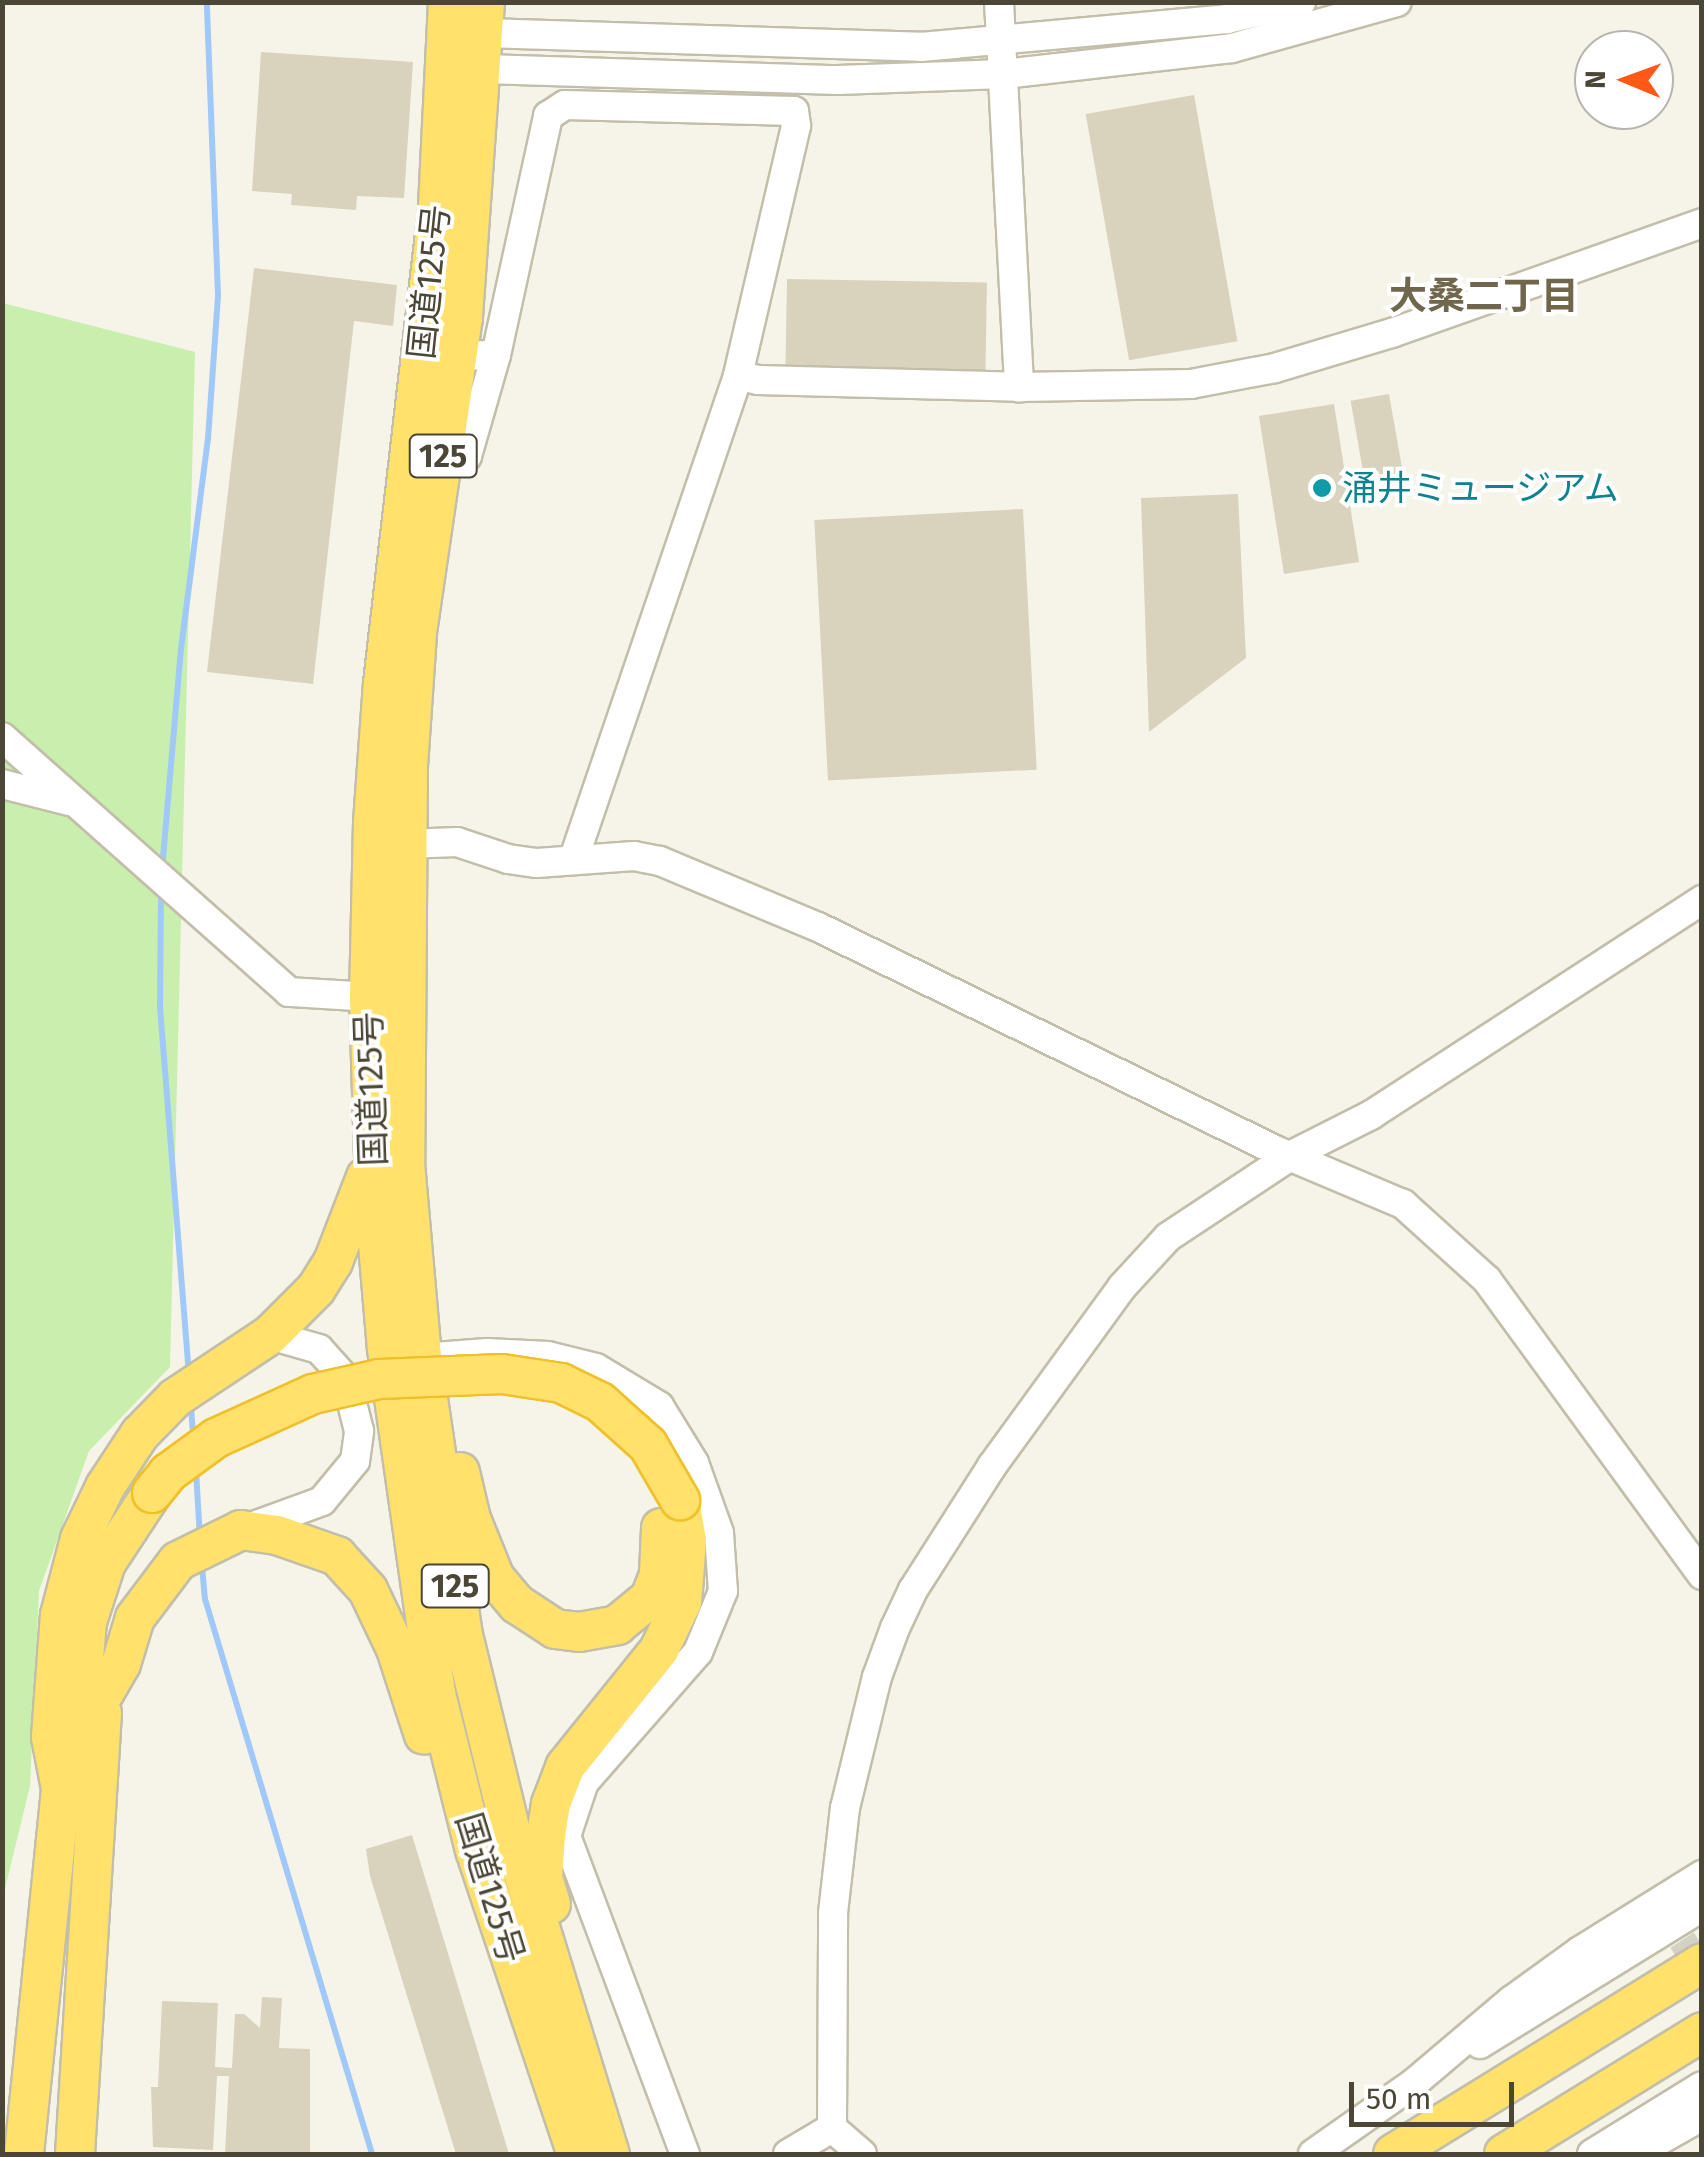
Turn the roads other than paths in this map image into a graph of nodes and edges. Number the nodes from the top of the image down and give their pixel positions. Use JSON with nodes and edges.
{"nodes":[{"id":1,"x":448,"y":2,"type":"edge"},
{"id":2,"x":999,"y":2,"type":"edge"},
{"id":3,"x":1302,"y":2,"type":"edge"},
{"id":4,"x":1397,"y":2,"type":"edge"},
{"id":5,"x":484,"y":35,"type":"edge"},
{"id":6,"x":1003,"y":43,"type":"junction"},
{"id":7,"x":447,"y":52,"type":"junction"},
{"id":8,"x":1004,"y":74,"type":"junction"},
{"id":9,"x":1702,"y":223,"type":"edge"},
{"id":10,"x":477,"y":356,"type":"junction"},
{"id":11,"x":738,"y":376,"type":"junction"},
{"id":12,"x":1018,"y":386,"type":"junction"},
{"id":13,"x":2,"y":736,"type":"edge"},
{"id":14,"x":2,"y":784,"type":"edge"},
{"id":15,"x":71,"y":801,"type":"junction"},
{"id":16,"x":405,"y":844,"type":"junction"},
{"id":17,"x":574,"y":858,"type":"junction"},
{"id":18,"x":1702,"y":900,"type":"edge"},
{"id":19,"x":386,"y":998,"type":"junction"},
{"id":20,"x":1292,"y":1154,"type":"junction"},
{"id":21,"x":372,"y":1160,"type":"junction"},
{"id":22,"x":270,"y":1335,"type":"junction"},
{"id":23,"x":422,"y":1358,"type":"junction"},
{"id":24,"x":429,"y":1413,"type":"junction"},
{"id":25,"x":158,"y":1502,"type":"junction"},
{"id":26,"x":669,"y":1502,"type":"junction"},
{"id":27,"x":231,"y":1534,"type":"junction"},
{"id":28,"x":1702,"y":1575,"type":"edge"},
{"id":29,"x":103,"y":1695,"type":"junction"},
{"id":30,"x":62,"y":1789,"type":"junction"},
{"id":31,"x":474,"y":1850,"type":"junction"},
{"id":32,"x":1702,"y":1874,"type":"edge"},
{"id":33,"x":1702,"y":1907,"type":"edge"},
{"id":34,"x":1685,"y":1942,"type":"edge"},
{"id":35,"x":1702,"y":2032,"type":"edge"},
{"id":36,"x":1414,"y":2084,"type":"junction"},
{"id":37,"x":1702,"y":2086,"type":"edge"},
{"id":38,"x":596,"y":2113,"type":"junction"},
{"id":39,"x":1702,"y":2116,"type":"edge"},
{"id":40,"x":832,"y":2128,"type":"junction"},
{"id":41,"x":24,"y":2154,"type":"edge"},
{"id":42,"x":75,"y":2154,"type":"edge"},
{"id":43,"x":577,"y":2154,"type":"edge"},
{"id":44,"x":610,"y":2154,"type":"edge"},
{"id":45,"x":685,"y":2154,"type":"edge"},
{"id":46,"x":788,"y":2154,"type":"edge"},
{"id":47,"x":862,"y":2154,"type":"edge"},
{"id":48,"x":1313,"y":2154,"type":"edge"},
{"id":49,"x":1393,"y":2154,"type":"edge"},
{"id":50,"x":1504,"y":2154,"type":"edge"},
{"id":51,"x":1592,"y":2154,"type":"edge"},
{"id":52,"x":1634,"y":2154,"type":"edge"}],
"edges":[{"from":1,"to":7,"type":"highway","name":"国道125号","number":"125"},
{"from":2,"to":6,"type":"street"},
{"from":3,"to":6,"type":"street"},
{"from":4,"to":8,"type":"street"},
{"from":5,"to":6,"type":"street"},
{"from":5,"to":7,"type":"street"},
{"from":5,"to":8,"type":"street"},
{"from":5,"to":10,"type":"highway","name":"国道125号","number":"125"},
{"from":6,"to":8,"type":"street"},
{"from":7,"to":19,"type":"highway","name":"国道125号","number":"125"},
{"from":8,"to":12,"type":"street"},
{"from":9,"to":12,"type":"street"},
{"from":10,"to":11,"type":"street"},
{"from":10,"to":16,"type":"highway","name":"国道125号","number":"125"},
{"from":11,"to":12,"type":"street"},
{"from":11,"to":17,"type":"street"},
{"from":13,"to":15,"type":"street"},
{"from":14,"to":15,"type":"street"},
{"from":15,"to":19,"type":"street"},
{"from":16,"to":17,"type":"street"},
{"from":16,"to":19,"type":"highway","name":"国道125号","number":"125"},
{"from":17,"to":20,"type":"street"},
{"from":18,"to":20,"type":"street"},
{"from":19,"to":21,"type":"highway","name":"国道125号","number":"125"},
{"from":19,"to":23,"type":"highway","name":"国道125号","number":"125"},
{"from":20,"to":28,"type":"street"},
{"from":20,"to":40,"type":"street"},
{"from":21,"to":22,"type":"highway"},
{"from":21,"to":31,"type":"highway","name":"国道125号","number":"125"},
{"from":22,"to":27,"type":"street"},
{"from":22,"to":30,"type":"highway"},
{"from":23,"to":24,"type":"highway","name":"国道125号","number":"125"},
{"from":23,"to":45,"type":"street"},
{"from":24,"to":26,"type":"highway"},
{"from":24,"to":38,"type":"highway","name":"国道125号","number":"125"},
{"from":25,"to":26,"type":"highway","bridge":true},
{"from":25,"to":29,"type":"highway"},
{"from":25,"to":30,"type":"highway"},
{"from":26,"to":38,"type":"highway"},
{"from":27,"to":29,"type":"highway"},
{"from":27,"to":31,"type":"highway"},
{"from":29,"to":42,"type":"highway"},
{"from":30,"to":41,"type":"highway"},
{"from":31,"to":43,"type":"highway","name":"国道125号","number":"125"},
{"from":32,"to":36,"type":"street"},
{"from":33,"to":34,"type":"street"},
{"from":34,"to":36,"type":"street"},
{"from":34,"to":49,"type":"highway"},
{"from":35,"to":50,"type":"highway"},
{"from":36,"to":48,"type":"street"},
{"from":37,"to":51,"type":"street"},
{"from":38,"to":44,"type":"highway","name":"国道125号","number":"125"},
{"from":39,"to":52,"type":"street"},
{"from":40,"to":46,"type":"street"},
{"from":40,"to":47,"type":"street"}]}
